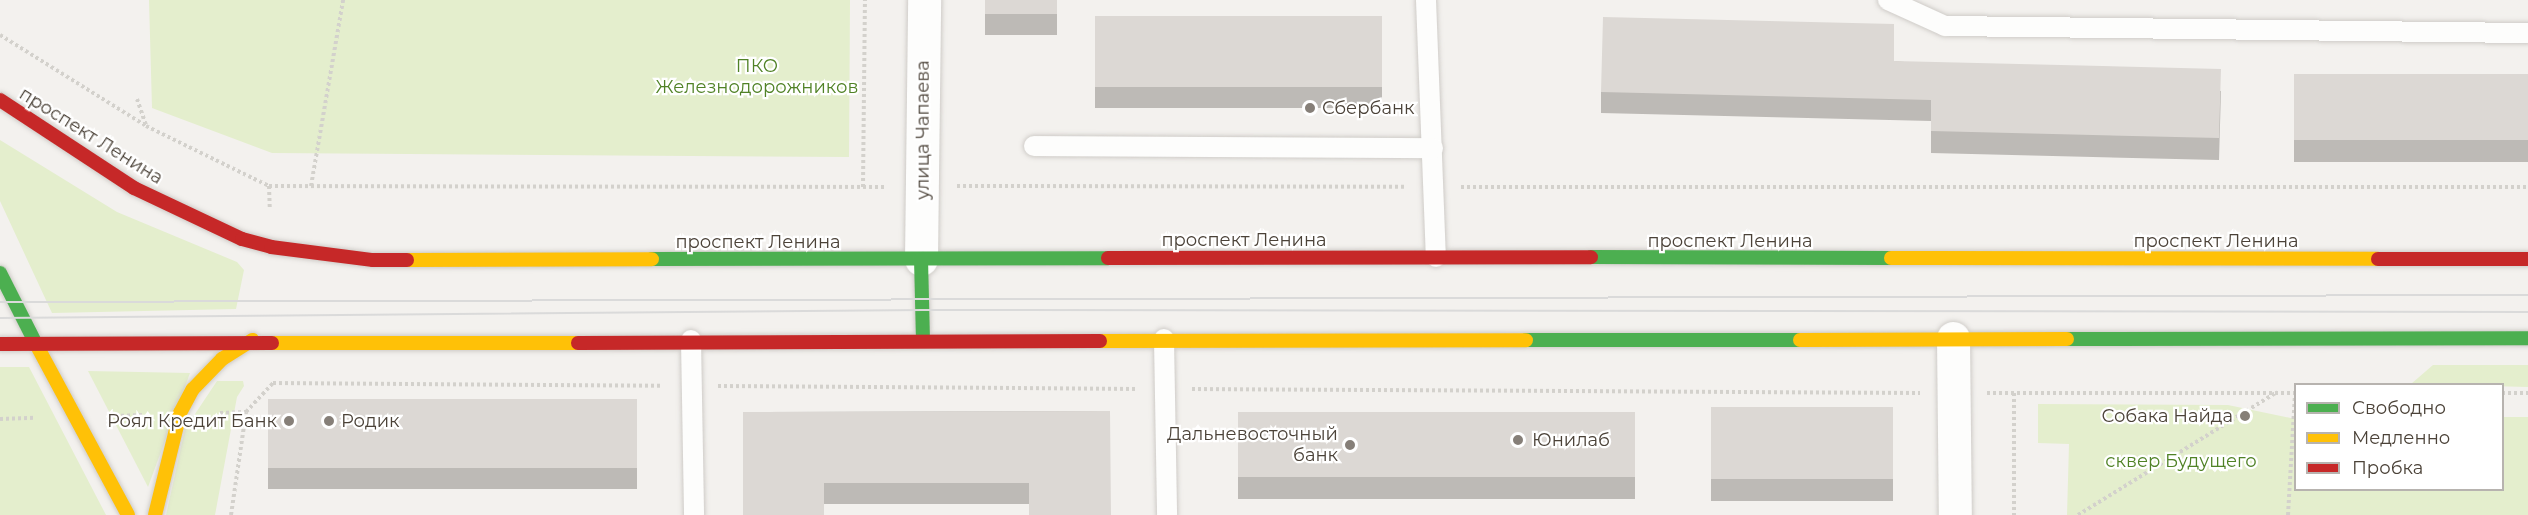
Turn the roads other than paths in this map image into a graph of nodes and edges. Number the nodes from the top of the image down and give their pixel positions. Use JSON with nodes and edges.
{"nodes":[{"id":1,"x":924,"y":0,"type":"edge"},
{"id":2,"x":1426,"y":0,"type":"edge"},
{"id":3,"x":1888,"y":0,"type":"edge"},
{"id":4,"x":2528,"y":33,"type":"edge"},
{"id":5,"x":0,"y":100,"type":"edge"},
{"id":6,"x":1034,"y":146,"type":"dead end"},
{"id":7,"x":1433,"y":148,"type":"junction"},
{"id":8,"x":1436,"y":256,"type":"junction"},
{"id":9,"x":921,"y":259,"type":"junction"},
{"id":10,"x":2528,"y":259,"type":"edge"},
{"id":11,"x":0,"y":273,"type":"edge"},
{"id":12,"x":1953,"y":338,"type":"junction"},
{"id":13,"x":2528,"y":338,"type":"edge"},
{"id":14,"x":923,"y":339,"type":"junction"},
{"id":15,"x":1164,"y":339,"type":"junction"},
{"id":16,"x":253,"y":340,"type":"junction"},
{"id":17,"x":691,"y":340,"type":"junction"},
{"id":18,"x":0,"y":344,"type":"edge"},
{"id":19,"x":36,"y":344,"type":"junction"},
{"id":20,"x":128,"y":515,"type":"edge"},
{"id":21,"x":154,"y":515,"type":"edge"},
{"id":22,"x":694,"y":515,"type":"edge"},
{"id":23,"x":1167,"y":515,"type":"edge"},
{"id":24,"x":1955,"y":515,"type":"edge"}],
"edges":[{"from":1,"to":9,"type":"street","name":"улица Чапаева"},
{"from":2,"to":7,"type":"lane"},
{"from":3,"to":4,"type":"lane"},
{"from":5,"to":9,"type":"main road","name":"проспект Ленина"},
{"from":6,"to":7,"type":"lane"},
{"from":7,"to":8,"type":"lane"},
{"from":8,"to":9,"type":"main road","name":"проспект Ленина"},
{"from":8,"to":10,"type":"main road","name":"проспект Ленина"},
{"from":9,"to":14,"type":"main road"},
{"from":11,"to":19,"type":"main road"},
{"from":12,"to":13,"type":"main road"},
{"from":12,"to":15,"type":"main road"},
{"from":12,"to":24,"type":"street"},
{"from":14,"to":15,"type":"main road"},
{"from":14,"to":17,"type":"main road"},
{"from":15,"to":23,"type":"lane"},
{"from":16,"to":17,"type":"main road"},
{"from":16,"to":19,"type":"main road"},
{"from":16,"to":21,"type":"main road"},
{"from":17,"to":22,"type":"lane"},
{"from":18,"to":19,"type":"main road"},
{"from":19,"to":20,"type":"main road"}]}
